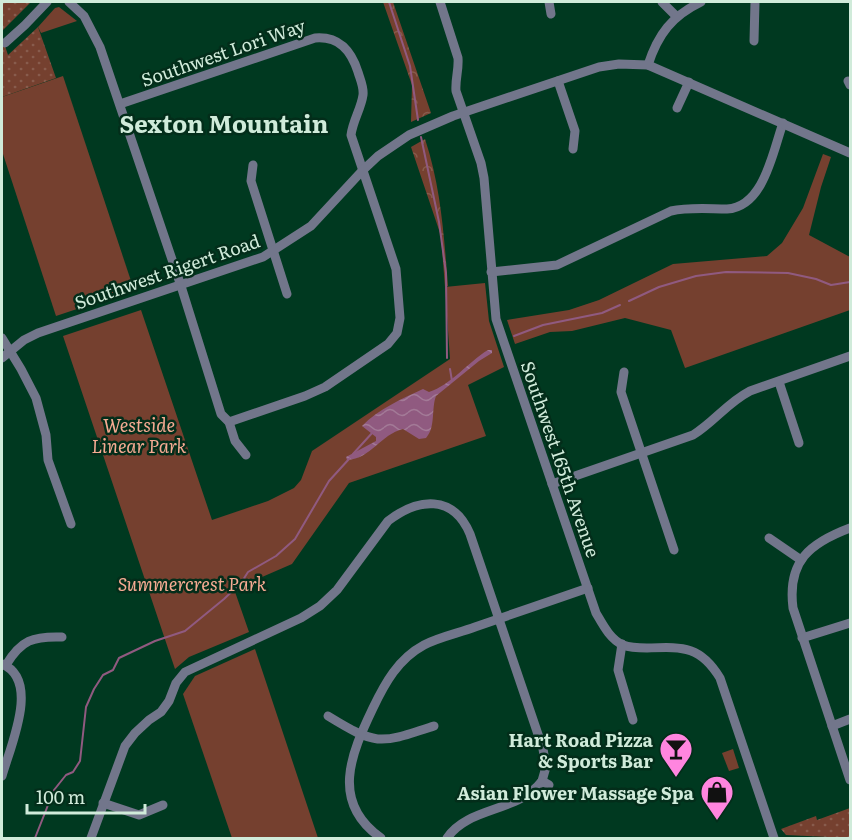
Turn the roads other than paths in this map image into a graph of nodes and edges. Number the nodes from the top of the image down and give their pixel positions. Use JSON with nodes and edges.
{"nodes":[{"id":1,"x":47,"y":2,"type":"edge"},
{"id":2,"x":69,"y":2,"type":"edge"},
{"id":3,"x":440,"y":2,"type":"edge"},
{"id":4,"x":549,"y":2,"type":"edge"},
{"id":5,"x":662,"y":2,"type":"edge"},
{"id":6,"x":702,"y":2,"type":"edge"},
{"id":7,"x":755,"y":2,"type":"edge"},
{"id":8,"x":551,"y":14,"type":"dead end"},
{"id":9,"x":676,"y":16,"type":"junction"},
{"id":10,"x":754,"y":41,"type":"dead end"},
{"id":11,"x":5,"y":43,"type":"dead end"},
{"id":12,"x":648,"y":65,"type":"junction"},
{"id":13,"x":558,"y":81,"type":"junction"},
{"id":14,"x":689,"y":82,"type":"junction"},
{"id":15,"x":120,"y":104,"type":"junction"},
{"id":16,"x":677,"y":108,"type":"dead end"},
{"id":17,"x":463,"y":113,"type":"junction"},
{"id":18,"x":783,"y":123,"type":"junction"},
{"id":19,"x":573,"y":149,"type":"dead end"},
{"id":20,"x":850,"y":153,"type":"edge"},
{"id":21,"x":253,"y":165,"type":"dead end"},
{"id":22,"x":362,"y":171,"type":"junction"},
{"id":23,"x":273,"y":251,"type":"junction"},
{"id":24,"x":491,"y":272,"type":"junction"},
{"id":25,"x":181,"y":286,"type":"junction"},
{"id":26,"x":287,"y":294,"type":"dead end"},
{"id":27,"x":2,"y":338,"type":"edge"},
{"id":28,"x":9,"y":350,"type":"junction"},
{"id":29,"x":850,"y":356,"type":"edge"},
{"id":30,"x":2,"y":358,"type":"edge"},
{"id":31,"x":624,"y":372,"type":"dead end"},
{"id":32,"x":778,"y":382,"type":"junction"},
{"id":33,"x":229,"y":422,"type":"junction"},
{"id":34,"x":799,"y":443,"type":"dead end"},
{"id":35,"x":640,"y":453,"type":"junction"},
{"id":36,"x":246,"y":456,"type":"dead end"},
{"id":37,"x":552,"y":484,"type":"junction"},
{"id":38,"x":71,"y":524,"type":"dead end"},
{"id":39,"x":850,"y":528,"type":"edge"},
{"id":40,"x":770,"y":538,"type":"dead end"},
{"id":41,"x":674,"y":550,"type":"dead end"},
{"id":42,"x":801,"y":560,"type":"junction"},
{"id":43,"x":588,"y":588,"type":"junction"},
{"id":44,"x":499,"y":619,"type":"junction"},
{"id":45,"x":850,"y":623,"type":"edge"},
{"id":46,"x":62,"y":637,"type":"dead end"},
{"id":47,"x":802,"y":638,"type":"junction"},
{"id":48,"x":622,"y":644,"type":"junction"},
{"id":49,"x":4,"y":664,"type":"edge"},
{"id":50,"x":328,"y":716,"type":"dead end"},
{"id":51,"x":850,"y":719,"type":"edge"},
{"id":52,"x":633,"y":720,"type":"dead end"},
{"id":53,"x":434,"y":726,"type":"dead end"},
{"id":54,"x":832,"y":726,"type":"junction"},
{"id":55,"x":360,"y":735,"type":"junction"},
{"id":56,"x":2,"y":776,"type":"edge"},
{"id":57,"x":850,"y":780,"type":"edge"},
{"id":58,"x":103,"y":803,"type":"junction"},
{"id":59,"x":163,"y":805,"type":"dead end"},
{"id":60,"x":91,"y":838,"type":"edge"},
{"id":61,"x":381,"y":838,"type":"edge"},
{"id":62,"x":447,"y":838,"type":"edge"},
{"id":63,"x":774,"y":838,"type":"edge"}],
"edges":[{"from":1,"to":11,"type":"street"},
{"from":2,"to":15,"type":"street"},
{"from":3,"to":17,"type":"street","name":"Southwest 165th Avenue"},
{"from":4,"to":8,"type":"street"},
{"from":5,"to":9,"type":"street"},
{"from":6,"to":9,"type":"street"},
{"from":7,"to":10,"type":"street"},
{"from":9,"to":12,"type":"street"},
{"from":12,"to":13,"type":"street","name":"Southwest Rigert Road"},
{"from":12,"to":14,"type":"street","name":"Southwest Rigert Road"},
{"from":13,"to":17,"type":"street","name":"Southwest Rigert Road"},
{"from":13,"to":19,"type":"street"},
{"from":14,"to":16,"type":"street"},
{"from":14,"to":18,"type":"street","name":"Southwest Rigert Road"},
{"from":15,"to":22,"type":"street","name":"Southwest Lori Way"},
{"from":15,"to":25,"type":"street"},
{"from":17,"to":22,"type":"street","name":"Southwest Rigert Road"},
{"from":17,"to":24,"type":"street","name":"Southwest 165th Avenue"},
{"from":18,"to":20,"type":"street","name":"Southwest Rigert Road"},
{"from":18,"to":24,"type":"street"},
{"from":21,"to":23,"type":"street"},
{"from":22,"to":23,"type":"street","name":"Southwest Rigert Road"},
{"from":22,"to":33,"type":"street","name":"Southwest Lori Way"},
{"from":23,"to":25,"type":"street","name":"Southwest Rigert Road"},
{"from":23,"to":26,"type":"street"},
{"from":24,"to":37,"type":"street","name":"Southwest 165th Avenue"},
{"from":25,"to":28,"type":"street","name":"Southwest Rigert Road"},
{"from":25,"to":33,"type":"street"},
{"from":27,"to":28,"type":"street"},
{"from":28,"to":30,"type":"street","name":"Southwest Rigert Road"},
{"from":28,"to":38,"type":"street"},
{"from":29,"to":32,"type":"street"},
{"from":31,"to":35,"type":"street"},
{"from":32,"to":34,"type":"street"},
{"from":32,"to":35,"type":"street"},
{"from":33,"to":36,"type":"street"},
{"from":35,"to":37,"type":"street"},
{"from":35,"to":41,"type":"street"},
{"from":37,"to":43,"type":"street","name":"Southwest 165th Avenue"},
{"from":39,"to":42,"type":"street"},
{"from":40,"to":42,"type":"street"},
{"from":42,"to":47,"type":"street"},
{"from":43,"to":44,"type":"street"},
{"from":43,"to":48,"type":"street","name":"Southwest 165th Avenue"},
{"from":44,"to":55,"type":"street"},
{"from":44,"to":58,"type":"street"},
{"from":44,"to":62,"type":"street"},
{"from":45,"to":47,"type":"street"},
{"from":46,"to":49,"type":"street"},
{"from":47,"to":54,"type":"street"},
{"from":48,"to":52,"type":"street"},
{"from":48,"to":63,"type":"street"},
{"from":49,"to":56,"type":"street"},
{"from":50,"to":55,"type":"street"},
{"from":51,"to":54,"type":"street"},
{"from":53,"to":55,"type":"street"},
{"from":54,"to":57,"type":"street"},
{"from":55,"to":61,"type":"street"},
{"from":58,"to":59,"type":"street"},
{"from":58,"to":60,"type":"street"}]}
